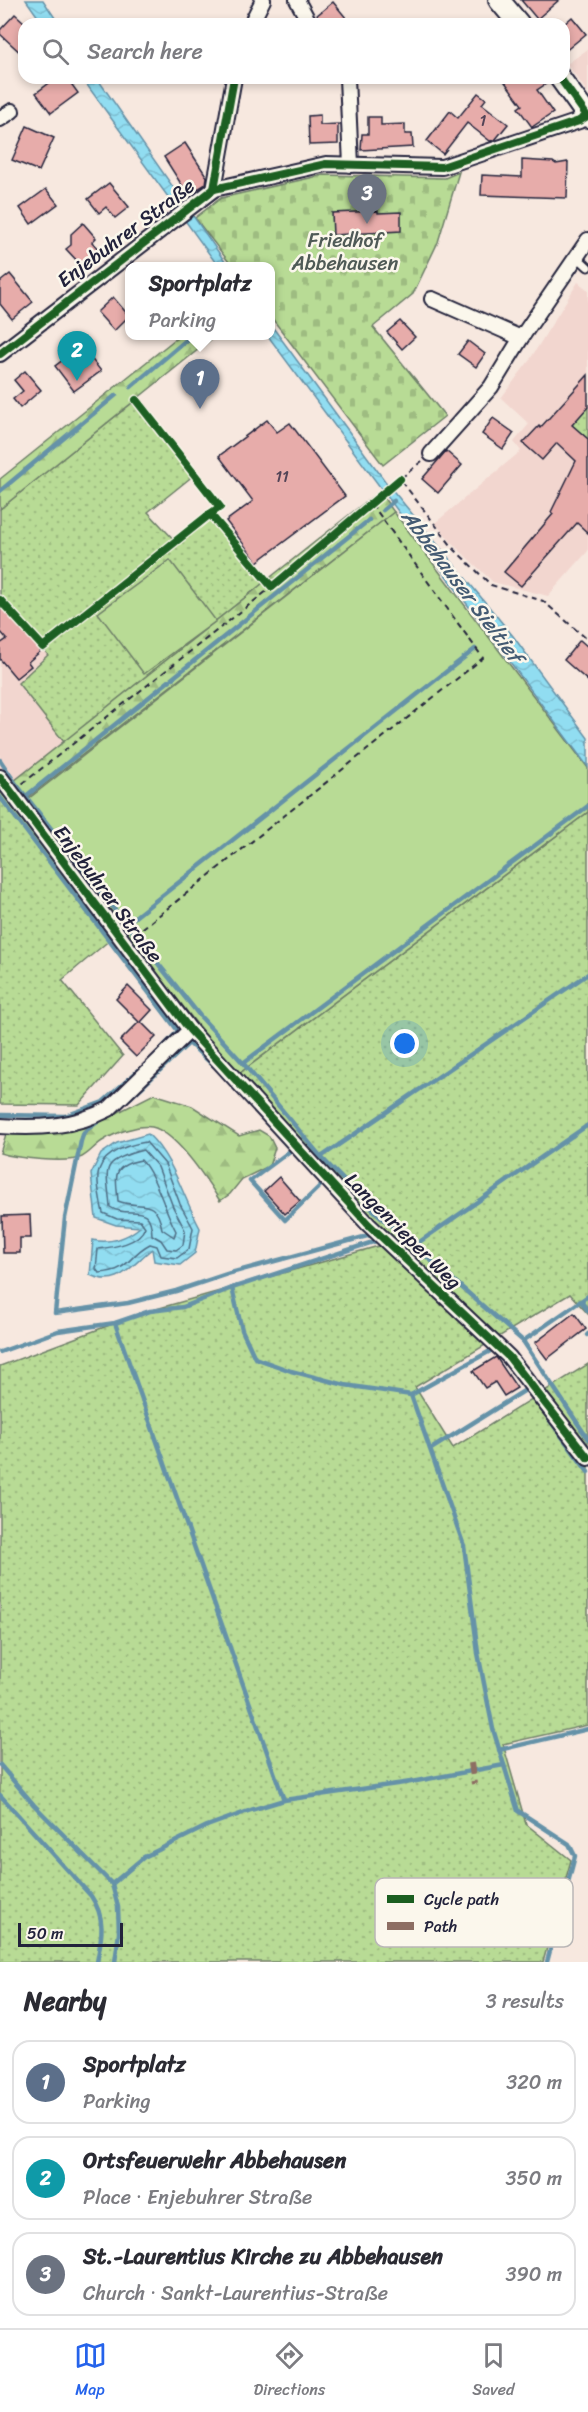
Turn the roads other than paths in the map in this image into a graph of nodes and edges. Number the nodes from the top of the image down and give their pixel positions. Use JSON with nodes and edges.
{"nodes":[{"id":1,"x":263,"y":0,"type":"edge"},
{"id":2,"x":297,"y":0,"type":"edge"},
{"id":3,"x":500,"y":0,"type":"edge"},
{"id":4,"x":254,"y":18,"type":"edge"},
{"id":5,"x":307,"y":18,"type":"edge"},
{"id":6,"x":514,"y":18,"type":"edge"},
{"id":7,"x":233,"y":84,"type":"edge"},
{"id":8,"x":347,"y":84,"type":"edge"},
{"id":9,"x":564,"y":84,"type":"edge"},
{"id":10,"x":12,"y":111,"type":"dead end"},
{"id":11,"x":587,"y":117,"type":"edge"},
{"id":12,"x":0,"y":119,"type":"edge"},
{"id":13,"x":351,"y":165,"type":"junction"},
{"id":14,"x":214,"y":189,"type":"junction"},
{"id":15,"x":588,"y":240,"type":"edge"},
{"id":16,"x":576,"y":256,"type":"junction"},
{"id":17,"x":588,"y":267,"type":"edge"},
{"id":18,"x":432,"y":299,"type":"dead end"},
{"id":19,"x":521,"y":338,"type":"junction"},
{"id":20,"x":0,"y":354,"type":"edge"},
{"id":21,"x":431,"y":454,"type":"road end"},
{"id":22,"x":0,"y":777,"type":"edge"},
{"id":23,"x":190,"y":1030,"type":"junction"},
{"id":24,"x":0,"y":1126,"type":"edge"},
{"id":25,"x":588,"y":1458,"type":"edge"}],
"edges":[{"from":1,"to":4,"type":"street"},
{"from":2,"to":5,"type":"street"},
{"from":3,"to":6,"type":"main road"},
{"from":7,"to":14,"type":"street","name":"Enjebuhrer Straße"},
{"from":8,"to":13,"type":"street"},
{"from":9,"to":11,"type":"main road"},
{"from":10,"to":12,"type":"street"},
{"from":11,"to":13,"type":"street"},
{"from":13,"to":14,"type":"street"},
{"from":14,"to":20,"type":"street","name":"Enjebuhrer Straße"},
{"from":15,"to":16,"type":"street"},
{"from":16,"to":17,"type":"lane"},
{"from":16,"to":19,"type":"street"},
{"from":18,"to":19,"type":"street"},
{"from":19,"to":21,"type":"street"},
{"from":22,"to":23,"type":"street","name":"Enjebuhrer Straße"},
{"from":23,"to":24,"type":"street"},
{"from":23,"to":25,"type":"street","name":"Langenrieper Weg"}]}
